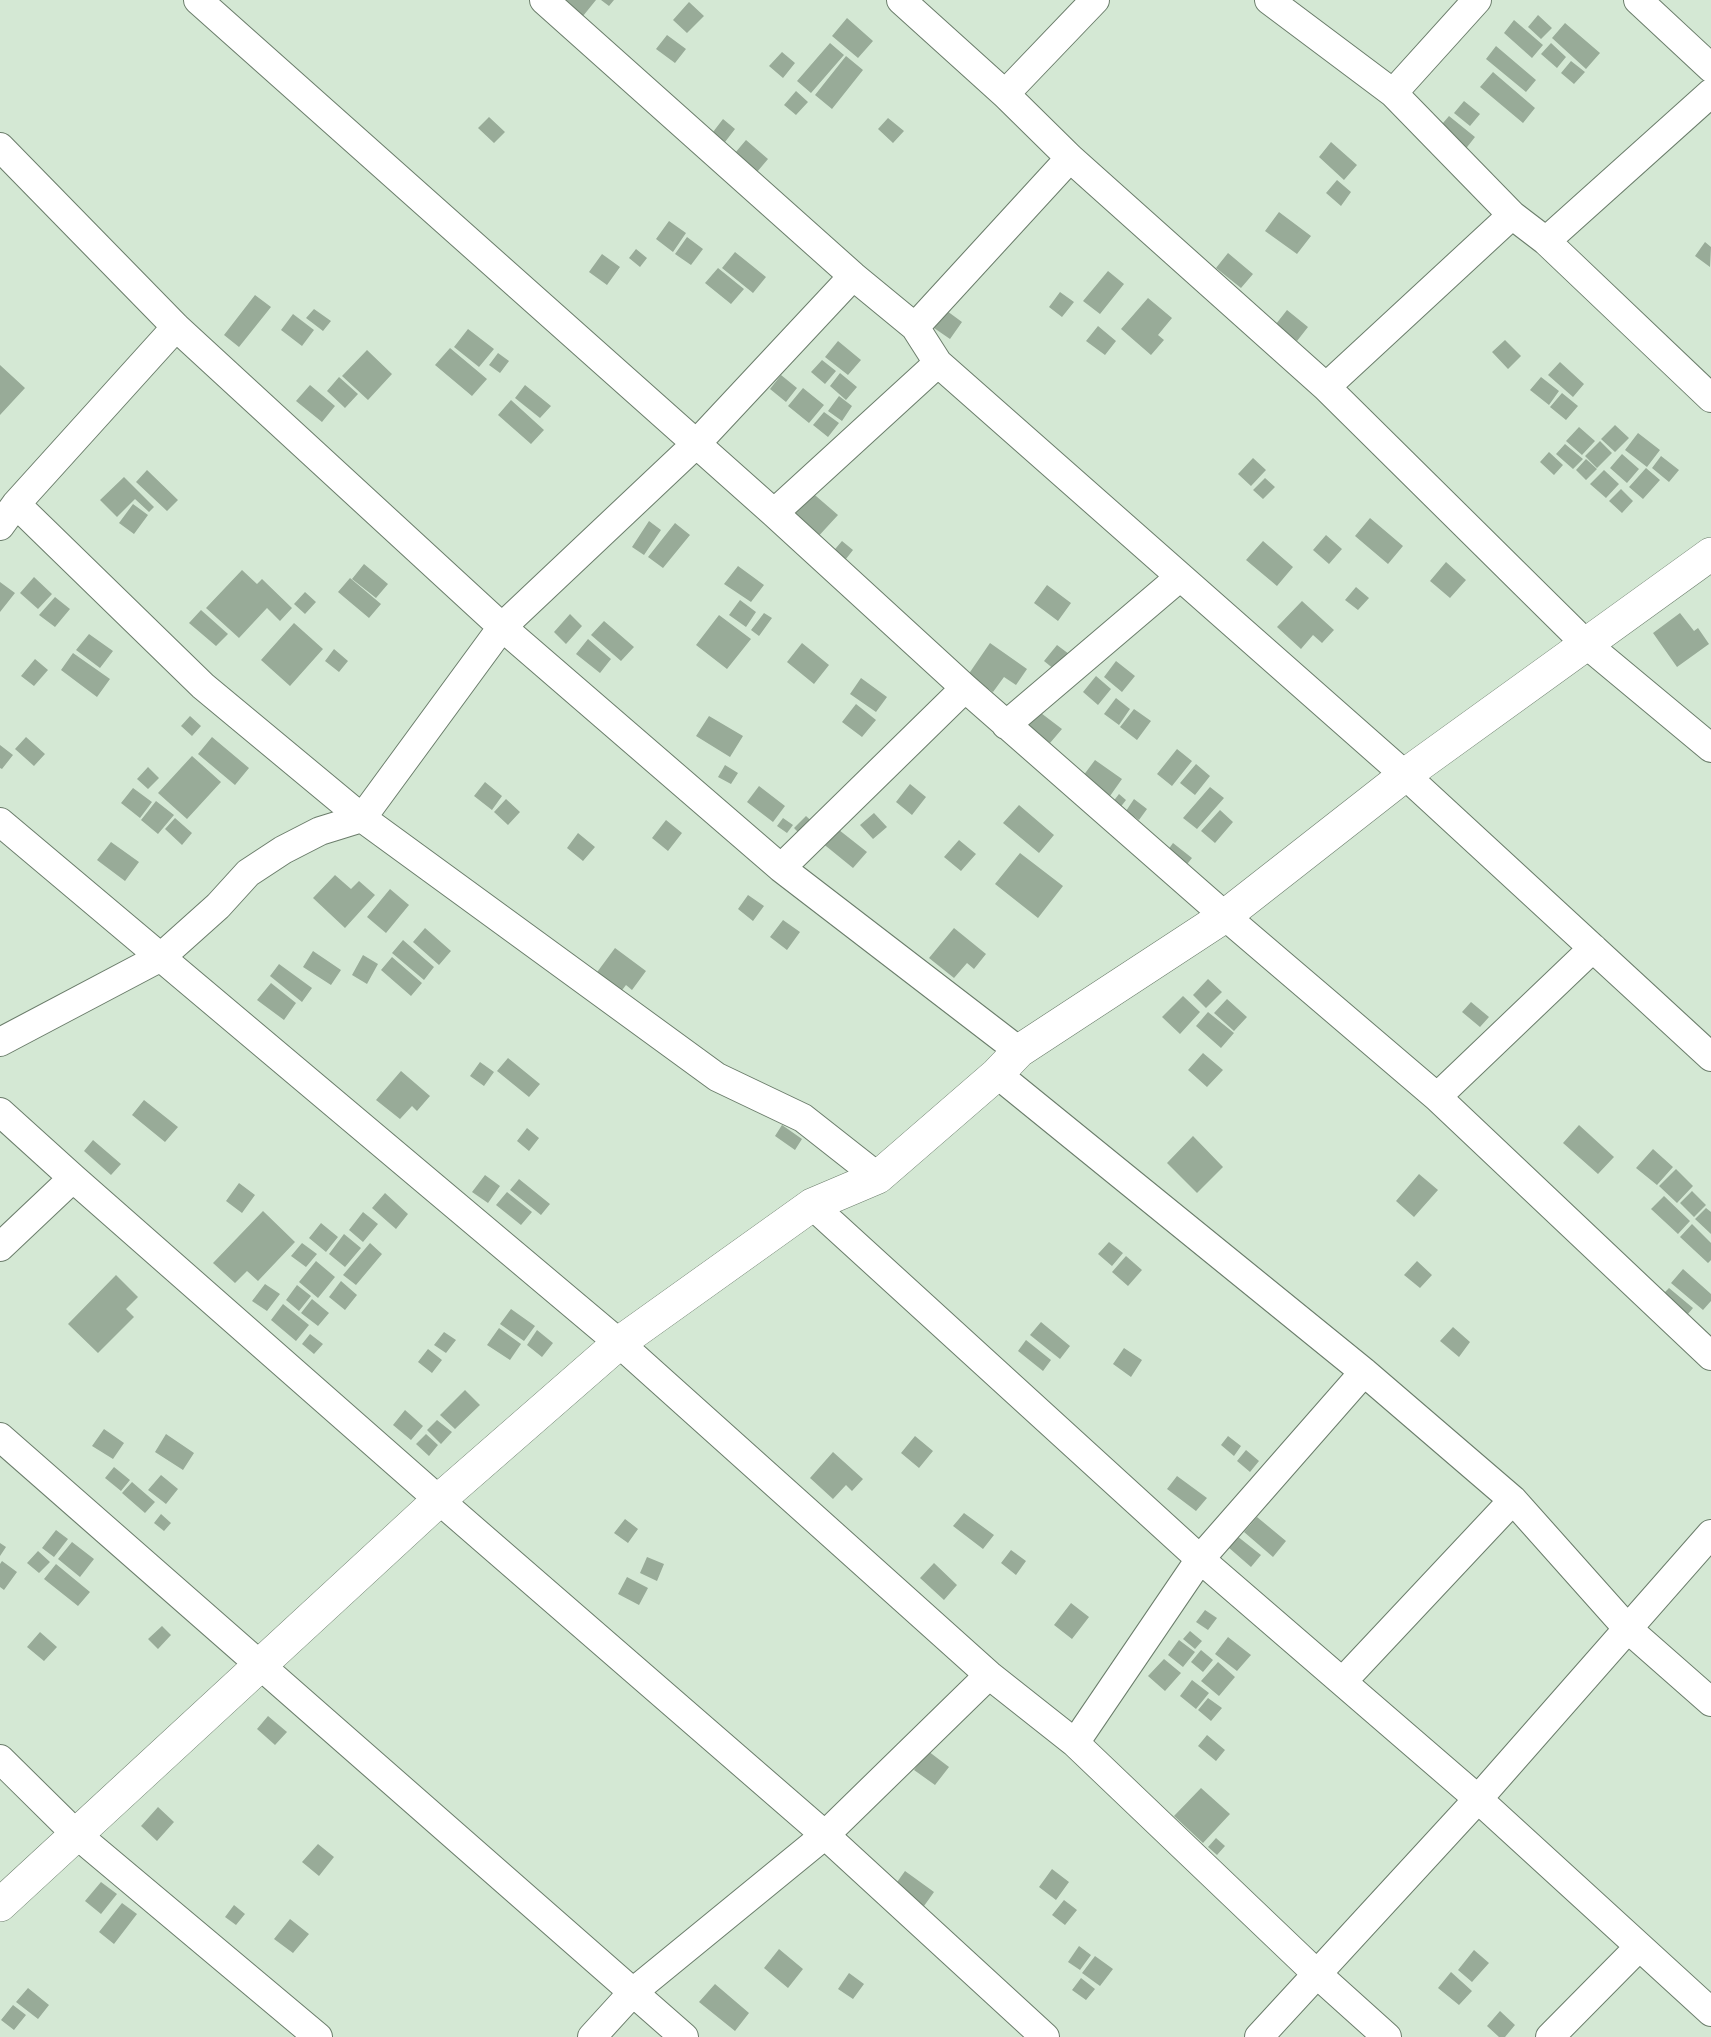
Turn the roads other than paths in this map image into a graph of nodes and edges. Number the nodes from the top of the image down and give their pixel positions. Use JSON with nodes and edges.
{"nodes":[{"id":1,"x":198,"y":0,"type":"edge"},
{"id":2,"x":544,"y":0,"type":"edge"},
{"id":3,"x":901,"y":0,"type":"edge"},
{"id":4,"x":1095,"y":0,"type":"edge"},
{"id":5,"x":1269,"y":0,"type":"edge"},
{"id":6,"x":1477,"y":0,"type":"edge"},
{"id":7,"x":1638,"y":0,"type":"edge"},
{"id":8,"x":1711,"y":68,"type":"edge"},
{"id":9,"x":1393,"y":93,"type":"junction"},
{"id":10,"x":1711,"y":93,"type":"edge"},
{"id":11,"x":1005,"y":94,"type":"junction"},
{"id":12,"x":0,"y":147,"type":"edge"},
{"id":13,"x":1070,"y":158,"type":"junction"},
{"id":14,"x":1512,"y":214,"type":"junction"},
{"id":15,"x":1546,"y":240,"type":"junction"},
{"id":16,"x":853,"y":276,"type":"junction"},
{"id":17,"x":176,"y":327,"type":"junction"},
{"id":18,"x":915,"y":327,"type":"junction"},
{"id":19,"x":938,"y":363,"type":"junction"},
{"id":20,"x":1326,"y":387,"type":"junction"},
{"id":21,"x":1711,"y":398,"type":"edge"},
{"id":22,"x":696,"y":444,"type":"junction"},
{"id":23,"x":774,"y":513,"type":"junction"},
{"id":24,"x":8,"y":515,"type":"edge"},
{"id":25,"x":1711,"y":554,"type":"edge"},
{"id":26,"x":1180,"y":577,"type":"junction"},
{"id":27,"x":502,"y":627,"type":"junction"},
{"id":28,"x":1586,"y":644,"type":"junction"},
{"id":29,"x":965,"y":688,"type":"junction"},
{"id":30,"x":1006,"y":724,"type":"junction"},
{"id":31,"x":1711,"y":748,"type":"edge"},
{"id":32,"x":1405,"y":776,"type":"junction"},
{"id":33,"x":363,"y":818,"type":"junction"},
{"id":34,"x":0,"y":822,"type":"edge"},
{"id":35,"x":781,"y":868,"type":"junction"},
{"id":36,"x":1225,"y":916,"type":"junction"},
{"id":37,"x":1593,"y":948,"type":"junction"},
{"id":38,"x":161,"y":957,"type":"junction"},
{"id":39,"x":0,"y":1042,"type":"edge"},
{"id":40,"x":1711,"y":1056,"type":"edge"},
{"id":41,"x":1008,"y":1063,"type":"junction"},
{"id":42,"x":1437,"y":1097,"type":"junction"},
{"id":43,"x":0,"y":1112,"type":"edge"},
{"id":44,"x":73,"y":1178,"type":"junction"},
{"id":45,"x":878,"y":1178,"type":"junction"},
{"id":46,"x":812,"y":1205,"type":"junction"},
{"id":47,"x":0,"y":1247,"type":"edge"},
{"id":48,"x":619,"y":1343,"type":"junction"},
{"id":49,"x":1711,"y":1356,"type":"edge"},
{"id":50,"x":1364,"y":1372,"type":"junction"},
{"id":51,"x":0,"y":1437,"type":"edge"},
{"id":52,"x":439,"y":1500,"type":"junction"},
{"id":53,"x":1513,"y":1500,"type":"junction"},
{"id":54,"x":1711,"y":1534,"type":"edge"},
{"id":55,"x":1200,"y":1558,"type":"junction"},
{"id":56,"x":1628,"y":1629,"type":"junction"},
{"id":57,"x":258,"y":1665,"type":"junction"},
{"id":58,"x":989,"y":1675,"type":"junction"},
{"id":59,"x":1343,"y":1681,"type":"junction"},
{"id":60,"x":1711,"y":1702,"type":"edge"},
{"id":61,"x":1075,"y":1743,"type":"junction"},
{"id":62,"x":0,"y":1759,"type":"edge"},
{"id":63,"x":1478,"y":1799,"type":"junction"},
{"id":64,"x":76,"y":1834,"type":"junction"},
{"id":65,"x":825,"y":1835,"type":"junction"},
{"id":66,"x":0,"y":1905,"type":"edge"},
{"id":67,"x":1640,"y":1947,"type":"junction"},
{"id":68,"x":1317,"y":1974,"type":"junction"},
{"id":69,"x":633,"y":1992,"type":"junction"},
{"id":70,"x":1711,"y":2012,"type":"edge"},
{"id":71,"x":303,"y":2033,"type":"edge"},
{"id":72,"x":592,"y":2037,"type":"edge"},
{"id":73,"x":684,"y":2037,"type":"edge"},
{"id":74,"x":1045,"y":2037,"type":"edge"},
{"id":75,"x":1258,"y":2037,"type":"edge"},
{"id":76,"x":1387,"y":2037,"type":"edge"},
{"id":77,"x":1550,"y":2037,"type":"edge"}],
"edges":[{"from":1,"to":22,"type":"street"},
{"from":2,"to":16,"type":"street"},
{"from":3,"to":11,"type":"street"},
{"from":4,"to":11,"type":"street"},
{"from":5,"to":9,"type":"street"},
{"from":6,"to":9,"type":"street"},
{"from":7,"to":8,"type":"street"},
{"from":9,"to":14,"type":"street"},
{"from":10,"to":15,"type":"street"},
{"from":11,"to":13,"type":"street"},
{"from":12,"to":17,"type":"street"},
{"from":13,"to":18,"type":"street"},
{"from":13,"to":20,"type":"street"},
{"from":14,"to":15,"type":"street"},
{"from":14,"to":20,"type":"street"},
{"from":15,"to":21,"type":"street"},
{"from":16,"to":18,"type":"street"},
{"from":16,"to":22,"type":"street"},
{"from":17,"to":24,"type":"street"},
{"from":17,"to":27,"type":"street"},
{"from":18,"to":19,"type":"street"},
{"from":19,"to":23,"type":"street"},
{"from":19,"to":26,"type":"street"},
{"from":20,"to":28,"type":"street"},
{"from":22,"to":23,"type":"street"},
{"from":22,"to":27,"type":"street"},
{"from":23,"to":29,"type":"street"},
{"from":24,"to":33,"type":"street"},
{"from":25,"to":28,"type":"street"},
{"from":26,"to":30,"type":"street"},
{"from":26,"to":32,"type":"street"},
{"from":27,"to":33,"type":"street"},
{"from":27,"to":35,"type":"street"},
{"from":28,"to":31,"type":"street"},
{"from":28,"to":32,"type":"street"},
{"from":29,"to":30,"type":"street"},
{"from":29,"to":35,"type":"street"},
{"from":30,"to":36,"type":"street"},
{"from":32,"to":36,"type":"street"},
{"from":32,"to":37,"type":"street"},
{"from":33,"to":38,"type":"street"},
{"from":33,"to":45,"type":"street"},
{"from":34,"to":38,"type":"street"},
{"from":35,"to":41,"type":"street"},
{"from":36,"to":41,"type":"street"},
{"from":36,"to":42,"type":"street"},
{"from":37,"to":40,"type":"street"},
{"from":37,"to":42,"type":"street"},
{"from":38,"to":39,"type":"street"},
{"from":38,"to":48,"type":"street"},
{"from":41,"to":45,"type":"street"},
{"from":41,"to":50,"type":"street"},
{"from":42,"to":49,"type":"street"},
{"from":43,"to":44,"type":"street"},
{"from":44,"to":47,"type":"street"},
{"from":44,"to":52,"type":"street"},
{"from":45,"to":46,"type":"street"},
{"from":46,"to":48,"type":"street"},
{"from":46,"to":55,"type":"street"},
{"from":48,"to":52,"type":"street"},
{"from":48,"to":58,"type":"street"},
{"from":50,"to":53,"type":"street"},
{"from":50,"to":55,"type":"street"},
{"from":51,"to":57,"type":"street"},
{"from":52,"to":57,"type":"street"},
{"from":52,"to":65,"type":"street"},
{"from":53,"to":56,"type":"street"},
{"from":53,"to":59,"type":"street"},
{"from":54,"to":56,"type":"street"},
{"from":55,"to":59,"type":"street"},
{"from":55,"to":61,"type":"street"},
{"from":56,"to":60,"type":"street"},
{"from":56,"to":63,"type":"street"},
{"from":57,"to":64,"type":"street"},
{"from":57,"to":69,"type":"street"},
{"from":58,"to":61,"type":"street"},
{"from":58,"to":65,"type":"street"},
{"from":59,"to":63,"type":"street"},
{"from":61,"to":68,"type":"street"},
{"from":62,"to":64,"type":"street"},
{"from":63,"to":67,"type":"street"},
{"from":63,"to":68,"type":"street"},
{"from":64,"to":66,"type":"street"},
{"from":64,"to":71,"type":"street"},
{"from":65,"to":69,"type":"street"},
{"from":65,"to":74,"type":"street"},
{"from":67,"to":70,"type":"street"},
{"from":67,"to":77,"type":"street"},
{"from":68,"to":75,"type":"street"},
{"from":68,"to":76,"type":"street"},
{"from":69,"to":72,"type":"street"},
{"from":69,"to":73,"type":"street"}]}
